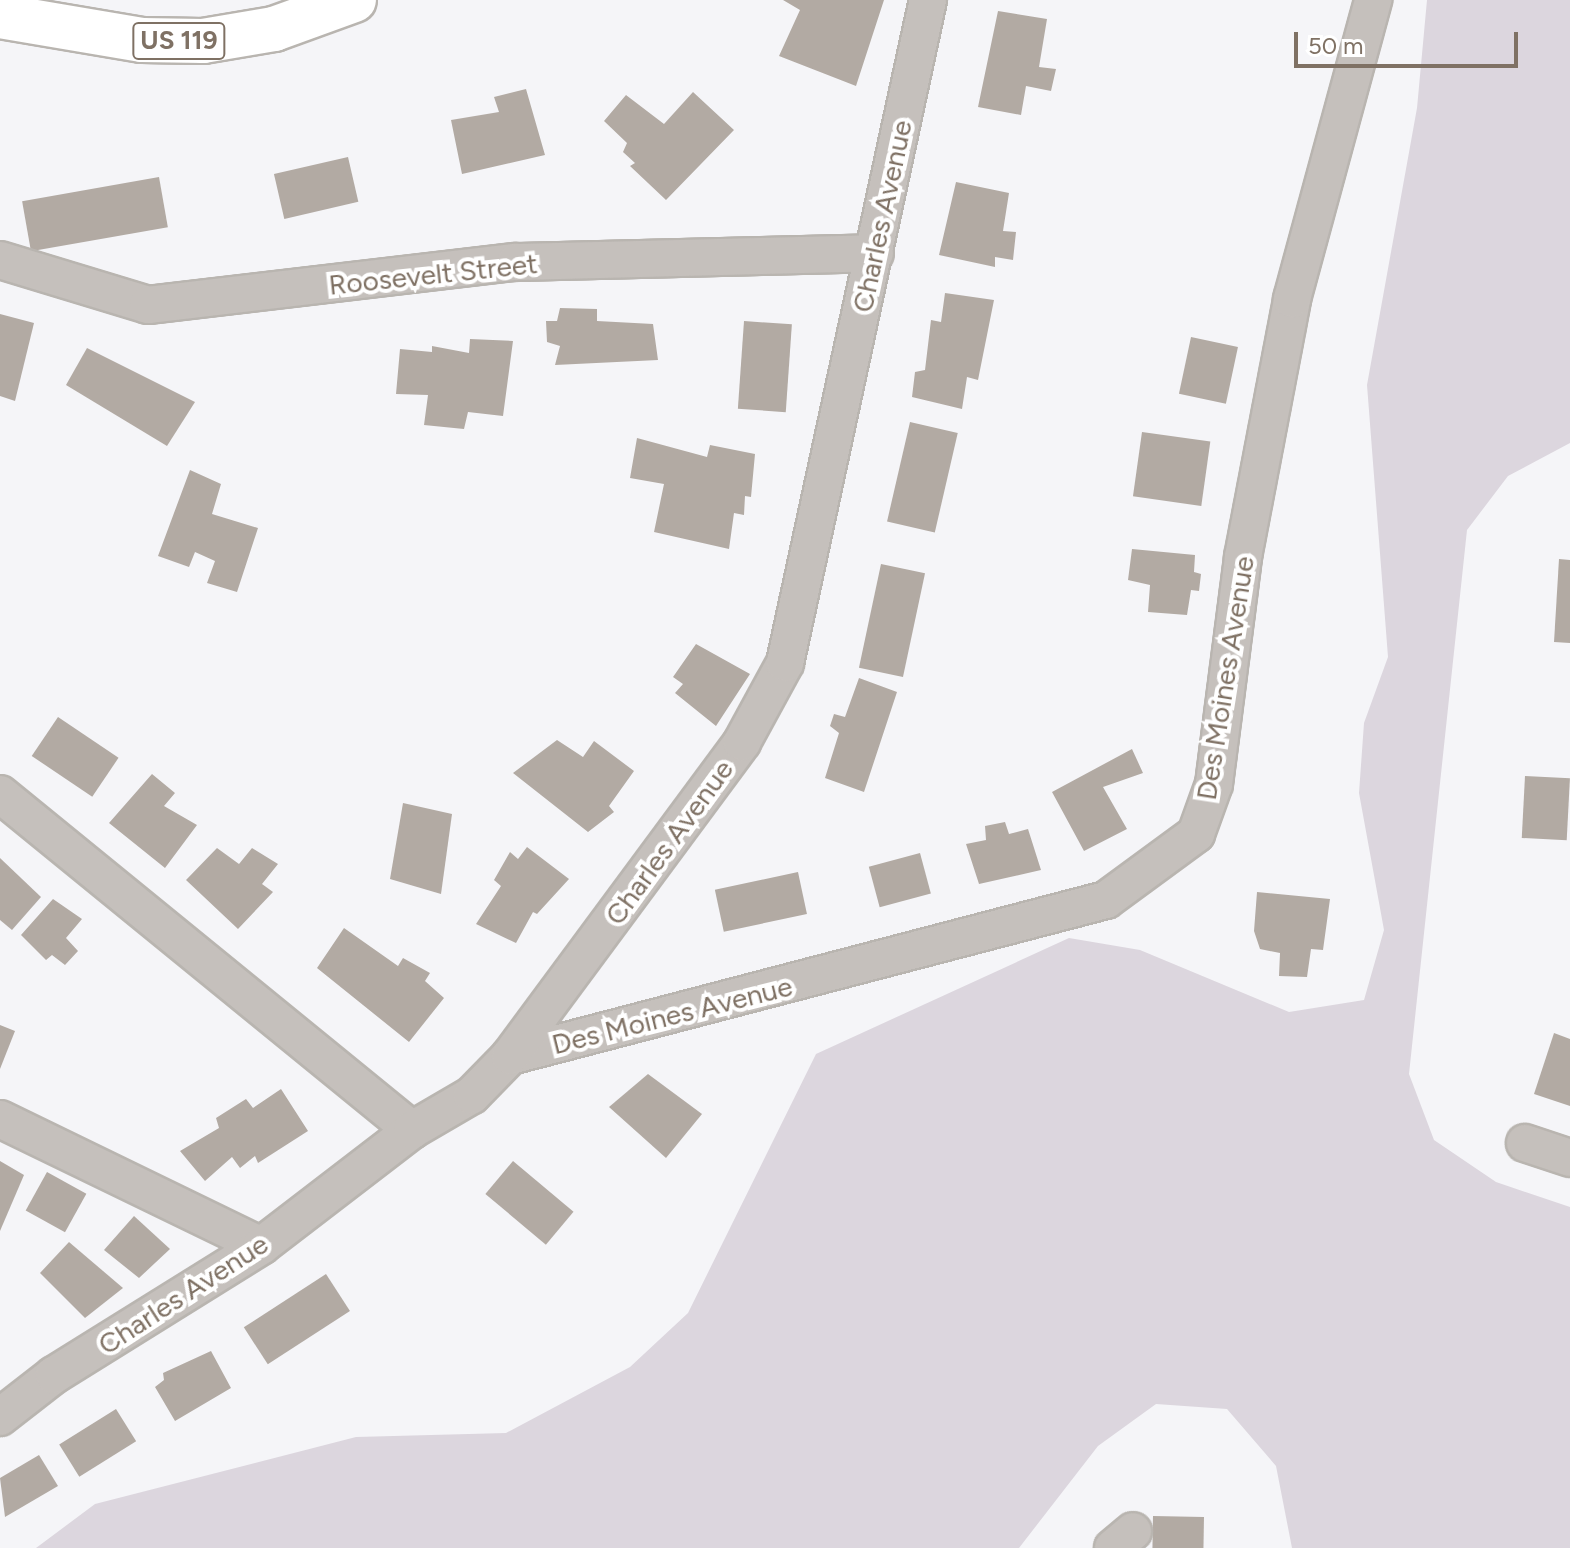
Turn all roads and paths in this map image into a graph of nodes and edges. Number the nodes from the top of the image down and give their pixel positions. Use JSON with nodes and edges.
{"nodes":[{"id":1,"x":354,"y":0,"type":"edge"},
{"id":2,"x":928,"y":0,"type":"edge"},
{"id":3,"x":1373,"y":0,"type":"edge"},
{"id":4,"x":0,"y":16,"type":"edge"},
{"id":5,"x":875,"y":253,"type":"junction"},
{"id":6,"x":0,"y":260,"type":"edge"},
{"id":7,"x":0,"y":794,"type":"edge"},
{"id":8,"x":510,"y":1056,"type":"junction"},
{"id":9,"x":0,"y":1119,"type":"edge"},
{"id":10,"x":412,"y":1130,"type":"junction"},
{"id":11,"x":1525,"y":1143,"type":"dead end"},
{"id":12,"x":1570,"y":1158,"type":"edge"},
{"id":13,"x":261,"y":1246,"type":"junction"},
{"id":14,"x":0,"y":1417,"type":"edge"}],
"edges":[{"from":1,"to":4,"type":"main road","number":"US 119"},
{"from":2,"to":5,"type":"street","name":"Charles Avenue"},
{"from":3,"to":8,"type":"street","name":"Des Moines Avenue"},
{"from":5,"to":6,"type":"street","name":"Roosevelt Street"},
{"from":5,"to":8,"type":"street","name":"Charles Avenue"},
{"from":7,"to":10,"type":"street"},
{"from":8,"to":10,"type":"street","name":"Charles Avenue"},
{"from":9,"to":13,"type":"street"},
{"from":10,"to":13,"type":"street","name":"Charles Avenue"},
{"from":11,"to":12,"type":"street"},
{"from":13,"to":14,"type":"street","name":"Charles Avenue"}]}
